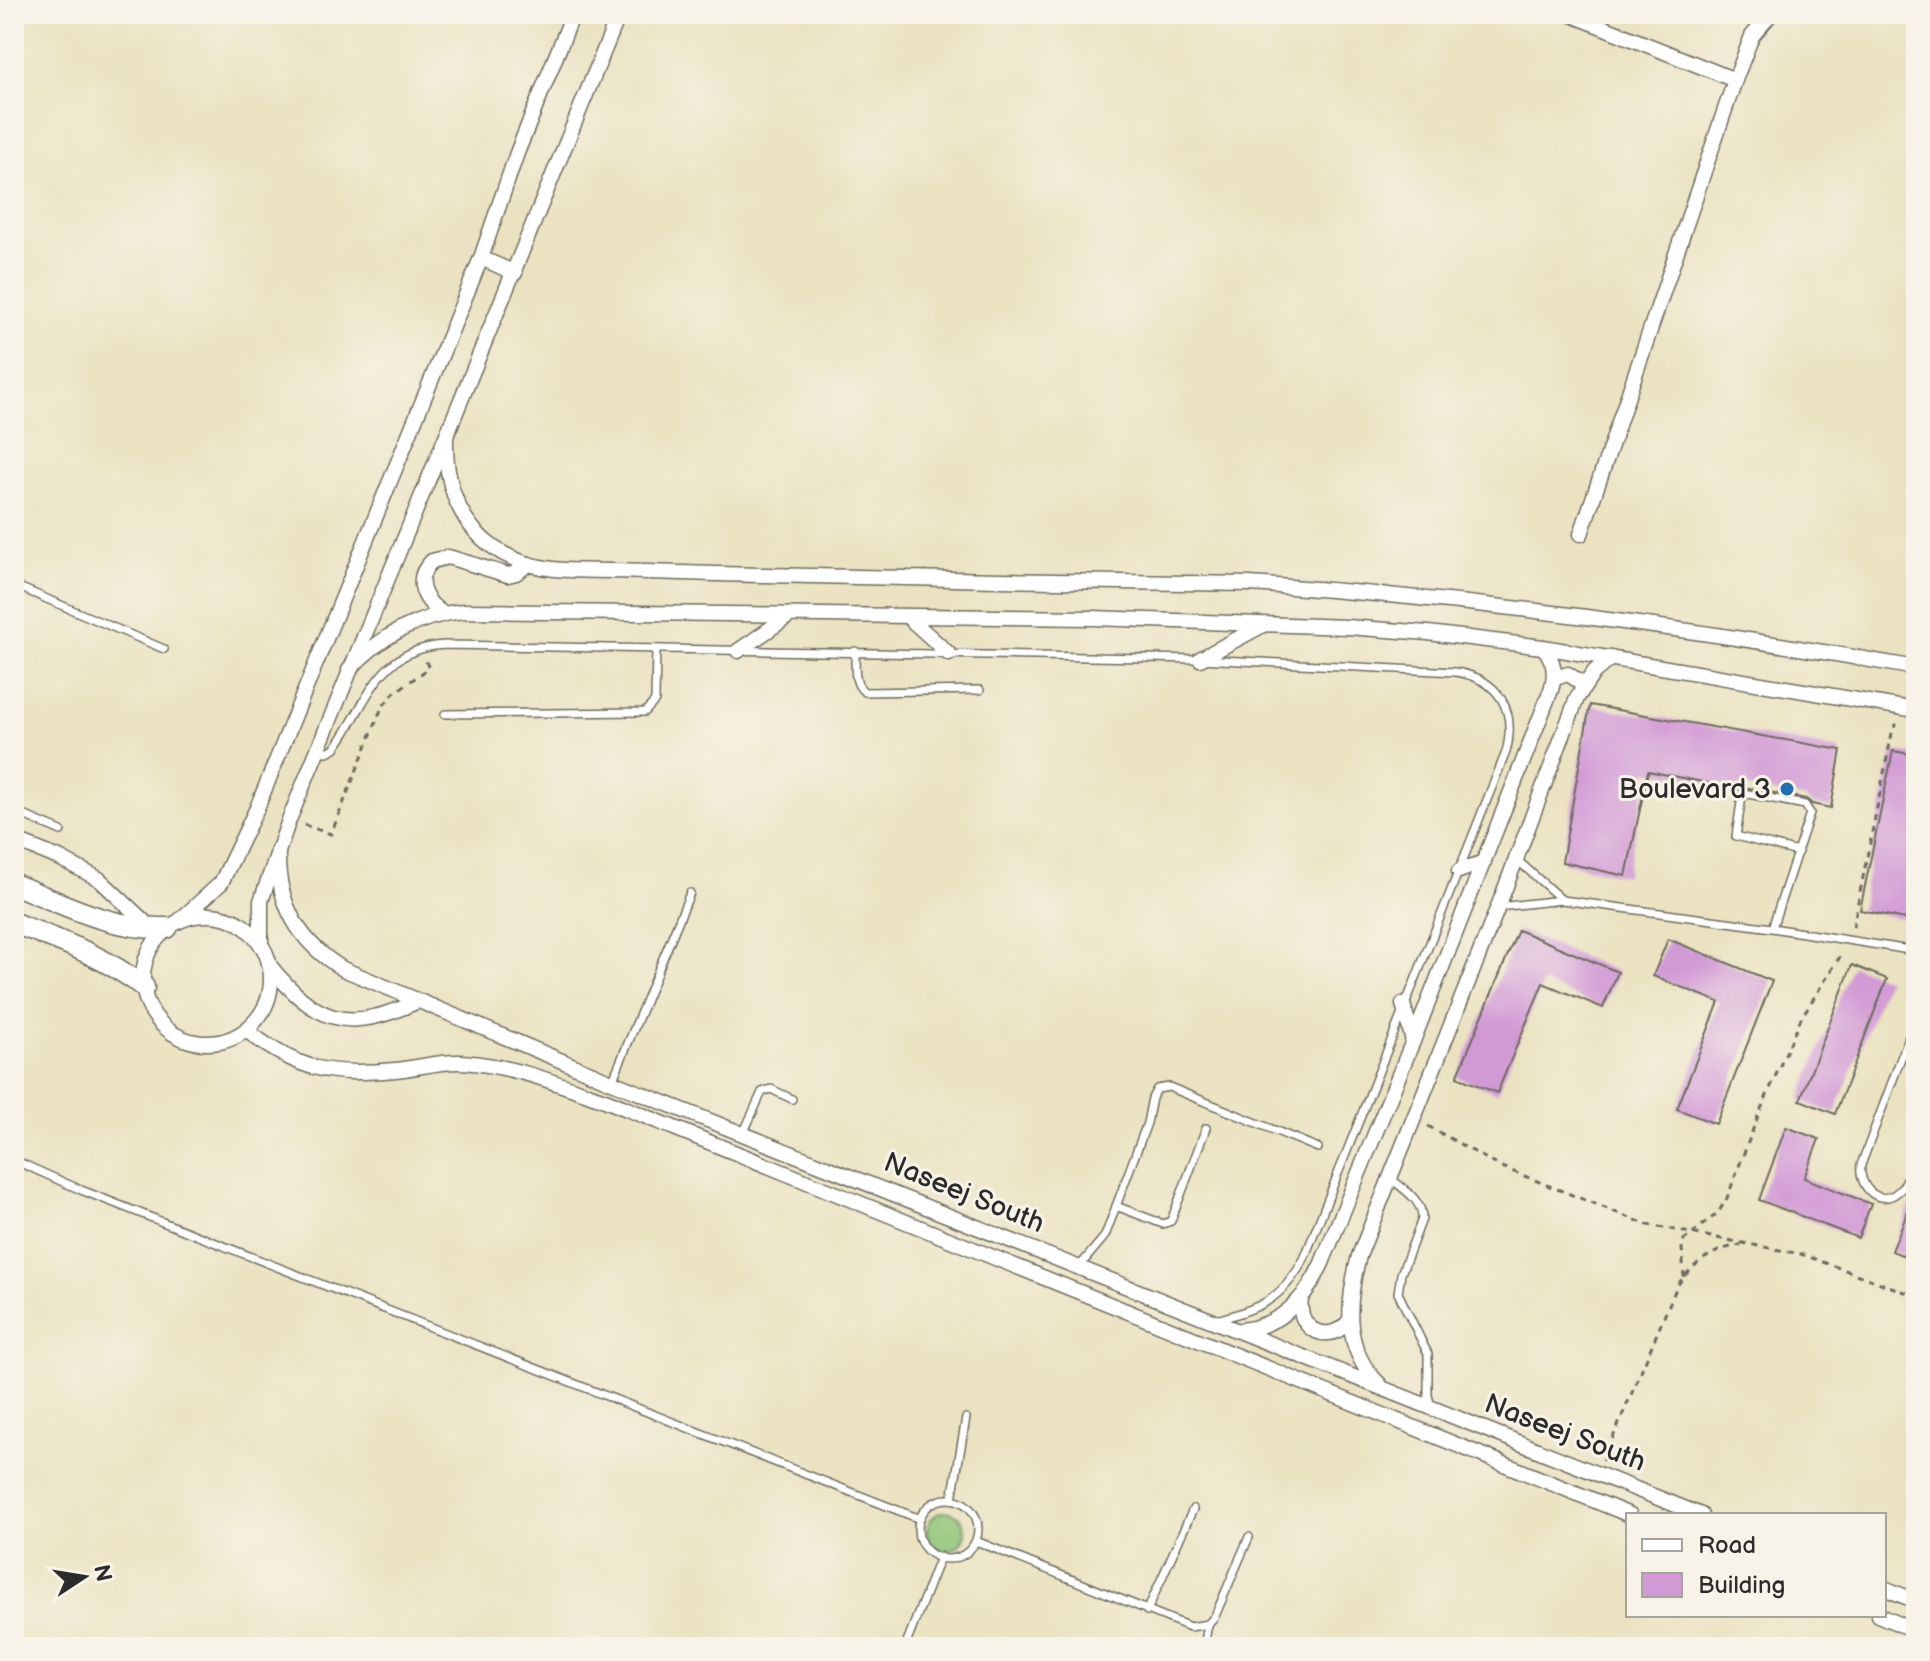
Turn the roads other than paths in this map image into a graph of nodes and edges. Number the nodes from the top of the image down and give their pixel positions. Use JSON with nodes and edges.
{"nodes":[{"id":1,"x":573,"y":14,"type":"edge"},
{"id":2,"x":619,"y":14,"type":"edge"},
{"id":3,"x":1570,"y":14,"type":"edge"},
{"id":4,"x":1771,"y":14,"type":"edge"},
{"id":5,"x":1735,"y":80,"type":"junction"},
{"id":6,"x":481,"y":258,"type":"junction"},
{"id":7,"x":515,"y":273,"type":"junction"},
{"id":8,"x":446,"y":440,"type":"junction"},
{"id":9,"x":1581,"y":534,"type":"dead end"},
{"id":10,"x":529,"y":564,"type":"junction"},
{"id":11,"x":14,"y":585,"type":"edge"},
{"id":12,"x":444,"y":614,"type":"junction"},
{"id":13,"x":791,"y":614,"type":"junction"},
{"id":14,"x":907,"y":616,"type":"junction"},
{"id":15,"x":1263,"y":625,"type":"junction"},
{"id":16,"x":1543,"y":647,"type":"junction"},
{"id":17,"x":164,"y":649,"type":"dead end"},
{"id":18,"x":656,"y":649,"type":"junction"},
{"id":19,"x":738,"y":651,"type":"junction"},
{"id":20,"x":855,"y":651,"type":"junction"},
{"id":21,"x":949,"y":654,"type":"junction"},
{"id":22,"x":1611,"y":658,"type":"junction"},
{"id":23,"x":1200,"y":659,"type":"junction"},
{"id":24,"x":1916,"y":668,"type":"edge"},
{"id":25,"x":349,"y":670,"type":"junction"},
{"id":26,"x":1555,"y":678,"type":"junction"},
{"id":27,"x":1582,"y":688,"type":"junction"},
{"id":28,"x":980,"y":690,"type":"dead end"},
{"id":29,"x":1913,"y":710,"type":"edge"},
{"id":30,"x":445,"y":714,"type":"dead end"},
{"id":31,"x":318,"y":751,"type":"junction"},
{"id":32,"x":14,"y":811,"type":"edge"},
{"id":33,"x":61,"y":831,"type":"dead end"},
{"id":34,"x":14,"y":840,"type":"edge"},
{"id":35,"x":278,"y":849,"type":"junction"},
{"id":36,"x":1798,"y":852,"type":"junction"},
{"id":37,"x":1516,"y":859,"type":"junction"},
{"id":38,"x":1484,"y":862,"type":"junction"},
{"id":39,"x":1459,"y":871,"type":"junction"},
{"id":40,"x":14,"y":884,"type":"edge"},
{"id":41,"x":690,"y":893,"type":"dead end"},
{"id":42,"x":1562,"y":900,"type":"junction"},
{"id":43,"x":1498,"y":907,"type":"junction"},
{"id":44,"x":14,"y":923,"type":"edge"},
{"id":45,"x":166,"y":926,"type":"junction"},
{"id":46,"x":1772,"y":928,"type":"junction"},
{"id":47,"x":1916,"y":940,"type":"edge"},
{"id":48,"x":261,"y":945,"type":"junction"},
{"id":49,"x":1914,"y":951,"type":"edge"},
{"id":50,"x":269,"y":965,"type":"junction"},
{"id":51,"x":144,"y":987,"type":"junction"},
{"id":52,"x":416,"y":1002,"type":"junction"},
{"id":53,"x":1403,"y":1004,"type":"junction"},
{"id":54,"x":1916,"y":1018,"type":"edge"},
{"id":55,"x":246,"y":1030,"type":"junction"},
{"id":56,"x":1413,"y":1041,"type":"junction"},
{"id":57,"x":612,"y":1082,"type":"junction"},
{"id":58,"x":792,"y":1099,"type":"dead end"},
{"id":59,"x":1206,"y":1128,"type":"dead end"},
{"id":60,"x":743,"y":1134,"type":"junction"},
{"id":61,"x":1318,"y":1148,"type":"dead end"},
{"id":62,"x":1916,"y":1154,"type":"edge"},
{"id":63,"x":14,"y":1160,"type":"edge"},
{"id":64,"x":1390,"y":1178,"type":"junction"},
{"id":65,"x":1116,"y":1206,"type":"junction"},
{"id":66,"x":1079,"y":1267,"type":"junction"},
{"id":67,"x":1301,"y":1299,"type":"junction"},
{"id":68,"x":1215,"y":1320,"type":"junction"},
{"id":69,"x":1349,"y":1321,"type":"junction"},
{"id":70,"x":1239,"y":1330,"type":"junction"},
{"id":71,"x":1386,"y":1391,"type":"junction"},
{"id":72,"x":1432,"y":1409,"type":"junction"},
{"id":73,"x":966,"y":1418,"type":"dead end"},
{"id":74,"x":952,"y":1499,"type":"junction"},
{"id":75,"x":1193,"y":1509,"type":"dead end"},
{"id":76,"x":1626,"y":1513,"type":"edge"},
{"id":77,"x":1696,"y":1513,"type":"edge"},
{"id":78,"x":920,"y":1519,"type":"junction"},
{"id":79,"x":1249,"y":1537,"type":"dead end"},
{"id":80,"x":976,"y":1541,"type":"junction"},
{"id":81,"x":940,"y":1557,"type":"junction"},
{"id":82,"x":1886,"y":1589,"type":"edge"},
{"id":83,"x":1916,"y":1601,"type":"edge"},
{"id":84,"x":1147,"y":1611,"type":"junction"},
{"id":85,"x":1883,"y":1617,"type":"edge"},
{"id":86,"x":1208,"y":1624,"type":"junction"},
{"id":87,"x":1916,"y":1631,"type":"edge"},
{"id":88,"x":905,"y":1647,"type":"edge"},
{"id":89,"x":1204,"y":1647,"type":"edge"}],
"edges":[{"from":1,"to":6,"type":"street"},
{"from":2,"to":7,"type":"street"},
{"from":3,"to":5,"type":"street"},
{"from":4,"to":5,"type":"street"},
{"from":5,"to":9,"type":"street"},
{"from":6,"to":7,"type":"street"},
{"from":6,"to":45,"type":"street"},
{"from":7,"to":8,"type":"street"},
{"from":8,"to":10,"type":"street"},
{"from":8,"to":25,"type":"street"},
{"from":10,"to":12,"type":"street"},
{"from":10,"to":24,"type":"street"},
{"from":11,"to":17,"type":"lane"},
{"from":12,"to":13,"type":"street"},
{"from":12,"to":25,"type":"street"},
{"from":13,"to":14,"type":"street"},
{"from":13,"to":19,"type":"street"},
{"from":14,"to":15,"type":"street"},
{"from":14,"to":21,"type":"street"},
{"from":15,"to":16,"type":"street"},
{"from":15,"to":23,"type":"street"},
{"from":16,"to":22,"type":"street"},
{"from":16,"to":26,"type":"street"},
{"from":18,"to":19,"type":"lane"},
{"from":18,"to":30,"type":"lane"},
{"from":18,"to":31,"type":"lane"},
{"from":19,"to":20,"type":"lane"},
{"from":20,"to":21,"type":"lane"},
{"from":20,"to":28,"type":"lane"},
{"from":21,"to":23,"type":"lane"},
{"from":22,"to":27,"type":"street"},
{"from":22,"to":29,"type":"street"},
{"from":23,"to":39,"type":"lane"},
{"from":25,"to":31,"type":"street"},
{"from":26,"to":27,"type":"street"},
{"from":26,"to":38,"type":"street"},
{"from":27,"to":37,"type":"street"},
{"from":31,"to":35,"type":"street"},
{"from":32,"to":33,"type":"lane"},
{"from":34,"to":45,"type":"street"},
{"from":35,"to":48,"type":"street"},
{"from":35,"to":52,"type":"street","name":"Naseej South"},
{"from":36,"to":36,"type":"lane"},
{"from":36,"to":46,"type":"lane"},
{"from":37,"to":42,"type":"lane"},
{"from":37,"to":43,"type":"street"},
{"from":38,"to":39,"type":"street"},
{"from":38,"to":56,"type":"street"},
{"from":39,"to":53,"type":"lane"},
{"from":40,"to":45,"type":"main road"},
{"from":41,"to":57,"type":"lane"},
{"from":42,"to":43,"type":"lane"},
{"from":42,"to":46,"type":"lane"},
{"from":43,"to":64,"type":"street"},
{"from":44,"to":51,"type":"main road"},
{"from":45,"to":48,"type":"street"},
{"from":45,"to":51,"type":"street"},
{"from":46,"to":49,"type":"lane"},
{"from":47,"to":49,"type":"lane"},
{"from":48,"to":50,"type":"street"},
{"from":50,"to":52,"type":"street"},
{"from":50,"to":55,"type":"street"},
{"from":51,"to":55,"type":"street"},
{"from":52,"to":57,"type":"street","name":"Naseej South"},
{"from":53,"to":56,"type":"street"},
{"from":53,"to":68,"type":"lane"},
{"from":54,"to":62,"type":"lane"},
{"from":55,"to":76,"type":"street"},
{"from":56,"to":67,"type":"street"},
{"from":57,"to":60,"type":"street","name":"Naseej South"},
{"from":58,"to":60,"type":"lane"},
{"from":59,"to":65,"type":"lane"},
{"from":60,"to":66,"type":"street","name":"Naseej South"},
{"from":61,"to":65,"type":"lane"},
{"from":63,"to":78,"type":"lane"},
{"from":64,"to":69,"type":"street"},
{"from":64,"to":72,"type":"lane"},
{"from":65,"to":66,"type":"lane"},
{"from":66,"to":68,"type":"street","name":"Naseej South"},
{"from":67,"to":69,"type":"street"},
{"from":67,"to":70,"type":"street"},
{"from":68,"to":70,"type":"street","name":"Naseej South"},
{"from":69,"to":71,"type":"street"},
{"from":70,"to":71,"type":"street","name":"Naseej South"},
{"from":71,"to":72,"type":"street","name":"Naseej South"},
{"from":72,"to":77,"type":"street","name":"Naseej South"},
{"from":73,"to":74,"type":"lane"},
{"from":74,"to":78,"type":"lane"},
{"from":74,"to":80,"type":"lane"},
{"from":75,"to":84,"type":"lane"},
{"from":78,"to":81,"type":"lane"},
{"from":79,"to":86,"type":"lane"},
{"from":80,"to":81,"type":"lane"},
{"from":80,"to":84,"type":"lane"},
{"from":81,"to":88,"type":"lane"},
{"from":82,"to":83,"type":"street"},
{"from":84,"to":86,"type":"lane"},
{"from":85,"to":87,"type":"street"},
{"from":86,"to":89,"type":"lane"}]}
